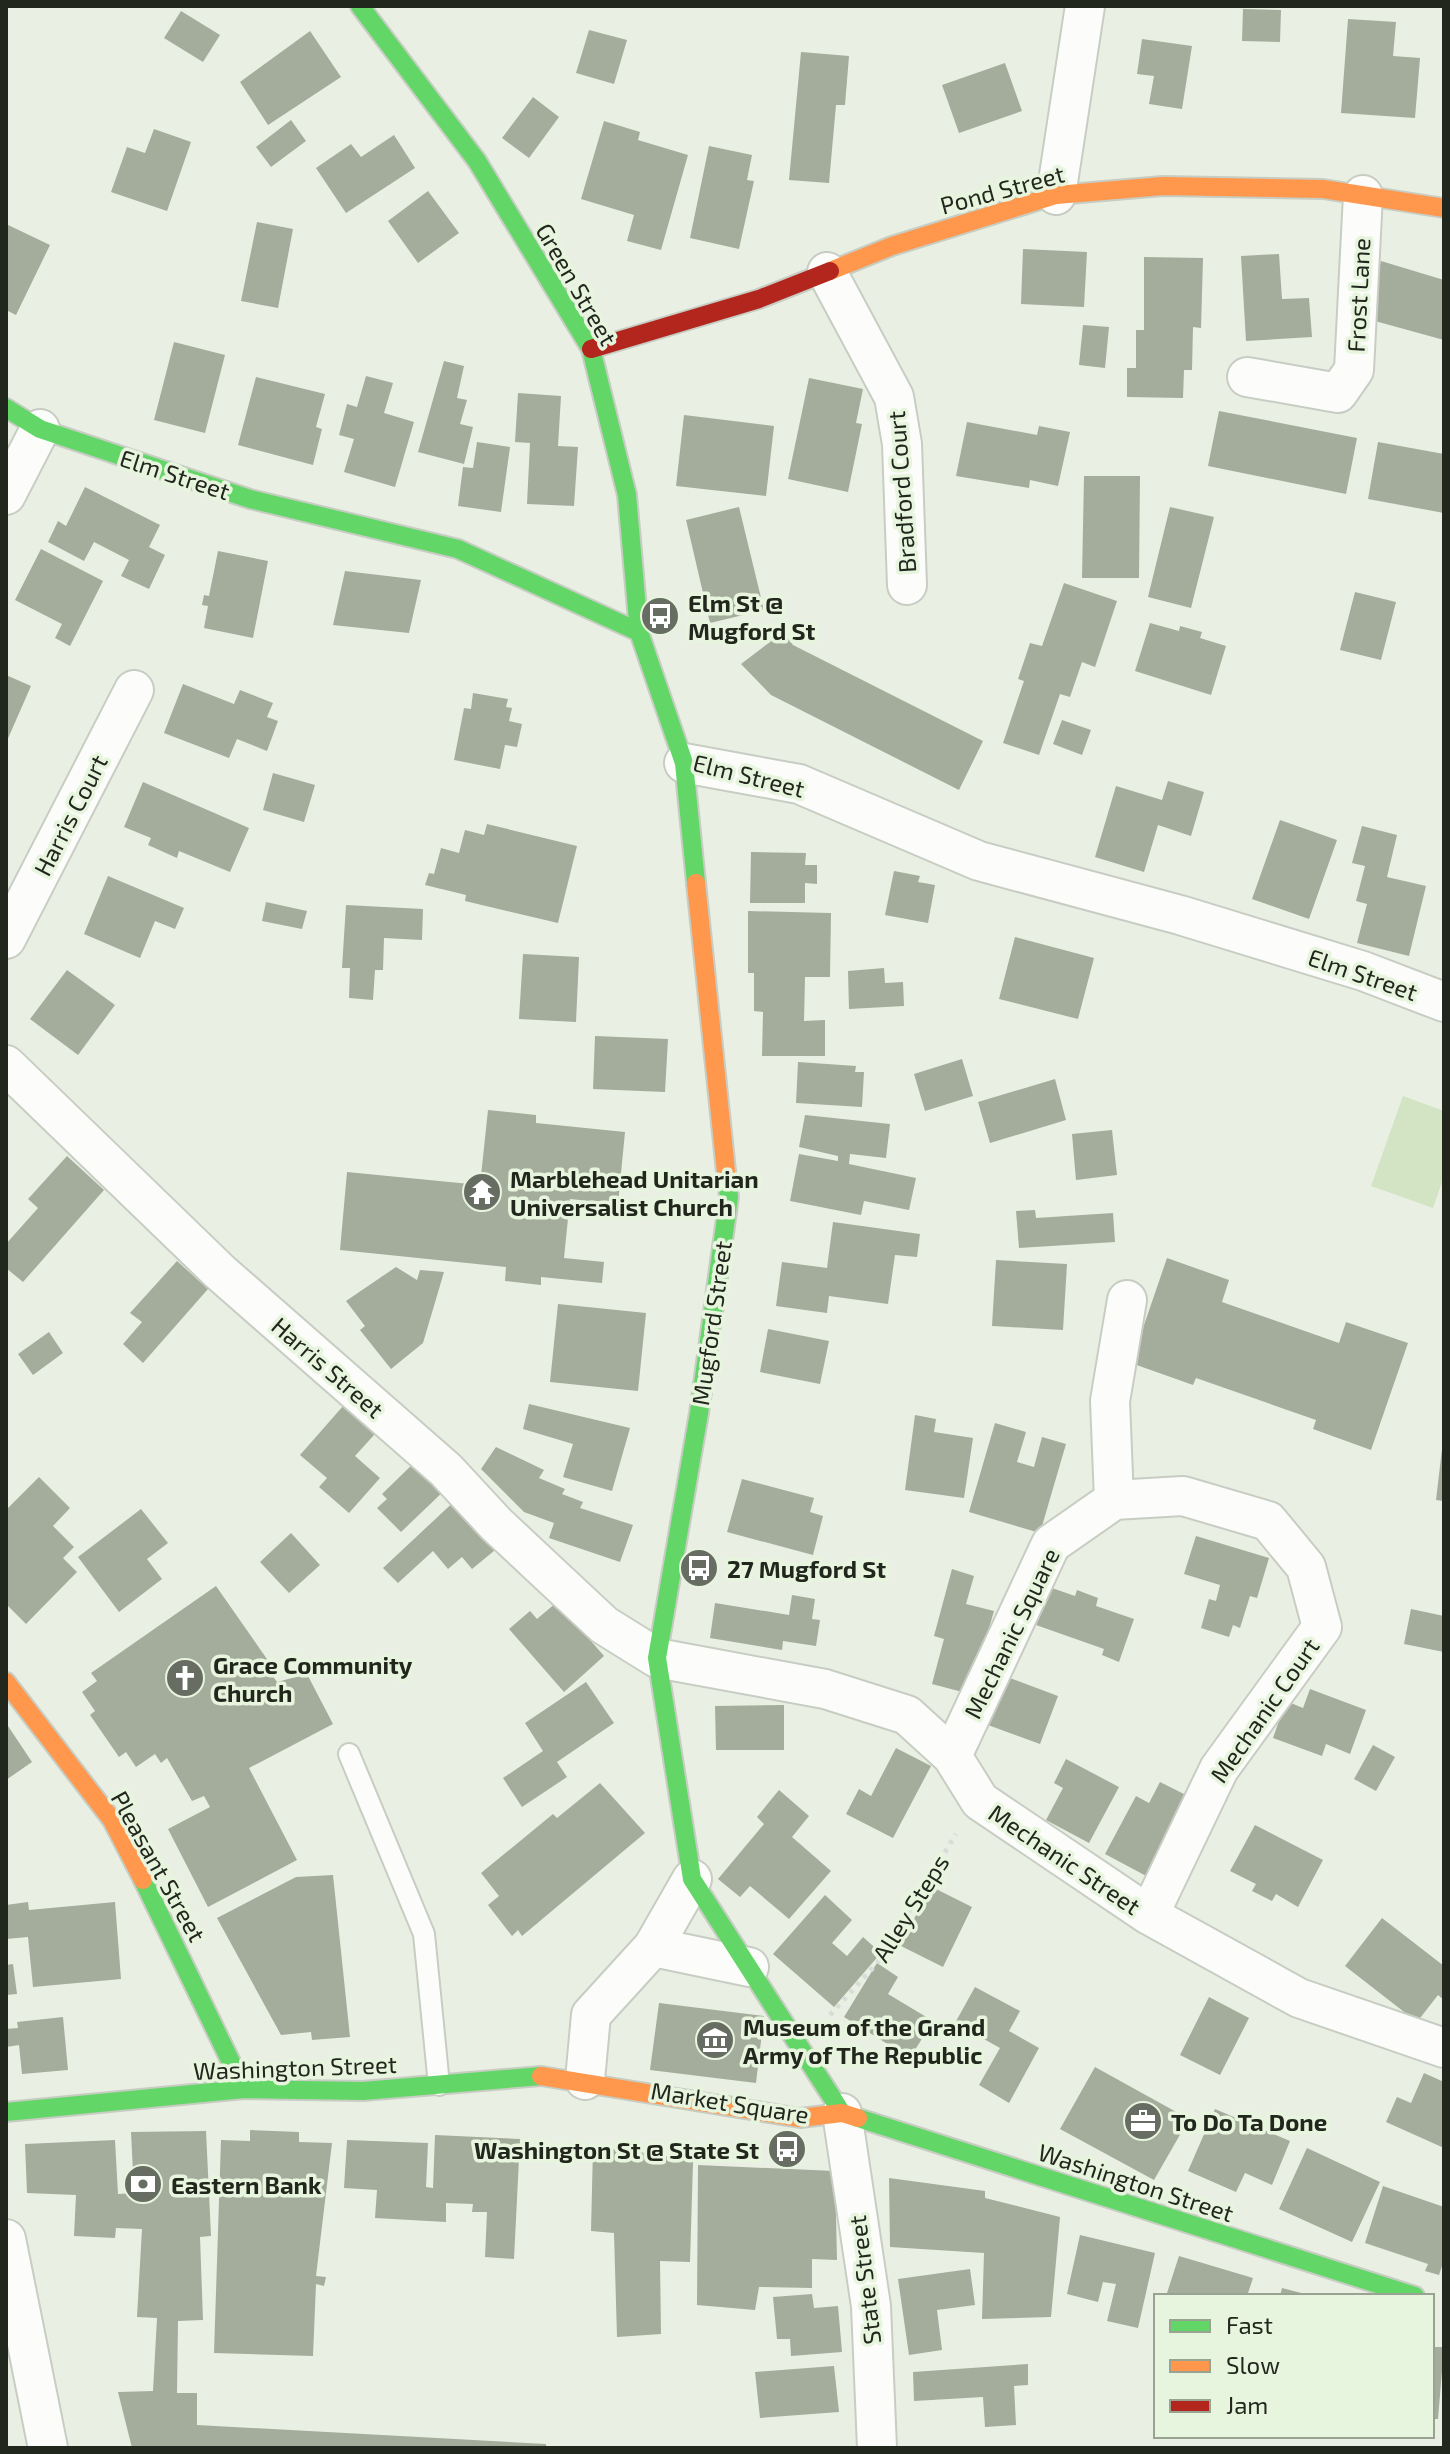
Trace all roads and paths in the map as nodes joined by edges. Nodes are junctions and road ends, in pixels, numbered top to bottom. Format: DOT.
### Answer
graph roads {
  1 [pos="360,6"];
  2 [pos="1085,6"];
  3 [pos="1056,195"];
  4 [pos="1363,195"];
  5 [pos="1444,208"];
  6 [pos="827,272"];
  7 [pos="591,349"];
  8 [pos="1247,377"];
  9 [pos="6,408"];
  10 [pos="40,429"];
  11 [pos="6,495"];
  12 [pos="907,585"];
  13 [pos="639,632"];
  14 [pos="134,690"];
  15 [pos="684,763"];
  16 [pos="6,939"];
  17 [pos="1444,1002"];
  18 [pos="6,1065"];
  19 [pos="1127,1300"];
  20 [pos="1114,1500"];
  21 [pos="657,1658"];
  22 [pos="6,1682"];
  23 [pos="349,1754"];
  24 [pos="952,1756"];
  25 [pos="980,1801"];
  26 [pos="692,1879"];
  27 [pos="1149,1915"];
  28 [pos="653,1947"];
  29 [pos="749,1967"];
  30 [pos="799,2042"];
  31 [pos="1444,2048"];
  32 [pos="585,2080"];
  33 [pos="439,2085"];
  34 [pos="244,2089"];
  35 [pos="6,2112"];
  36 [pos="842,2113"];
  37 [pos="6,2239"];
  38 [pos="1409,2294"];
  39 [pos="48,2448"];
  40 [pos="877,2448"];
  1 -- 7 [label="main road, Green Street"];
  2 -- 3 [label="street"];
  3 -- 4 [label="main road, Pond Street"];
  3 -- 6 [label="main road, Pond Street"];
  4 -- 5 [label="main road, Pond Street"];
  4 -- 8 [label="street, Frost Lane"];
  6 -- 7 [label="main road, Pond Street"];
  6 -- 12 [label="street, Bradford Court"];
  7 -- 13 [label="main road, Green Street"];
  9 -- 10 [label="main road, Elm Street"];
  10 -- 11 [label="street"];
  10 -- 13 [label="main road, Elm Street"];
  13 -- 15 [label="main road, Elm Street"];
  14 -- 16 [label="street, Harris Court"];
  15 -- 17 [label="street, Elm Street"];
  15 -- 21 [label="main road, Mugford Street"];
  18 -- 21 [label="street, Harris Street"];
  19 -- 20 [label="street"];
  20 -- 24 [label="street, Mechanic Square"];
  20 -- 27 [label="street, Mechanic Court"];
  21 -- 24 [label="street, Mechanic Street"];
  21 -- 26 [label="main road, Mugford Street"];
  22 -- 34 [label="main road, Pleasant Street"];
  23 -- 33 [label="lane"];
  24 -- 25 [label="street, Mechanic Street"];
  25 -- 27 [label="street, Mechanic Street"];
  25 -- 30 [label="path, Alley Steps"];
  26 -- 28 [label="street"];
  26 -- 29 [label="main road, Market Square"];
  27 -- 31 [label="street, Mechanic Street"];
  28 -- 29 [label="street"];
  28 -- 32 [label="street"];
  29 -- 30 [label="main road, Market Square"];
  30 -- 36 [label="main road, Market Square"];
  32 -- 33 [label="main road, Washington Street"];
  32 -- 36 [label="main road, Market Square"];
  33 -- 34 [label="main road, Washington Street"];
  34 -- 35 [label="main road, Washington Street"];
  36 -- 38 [label="main road, Washington Street"];
  36 -- 40 [label="street, State Street"];
  37 -- 39 [label="street"];
}
